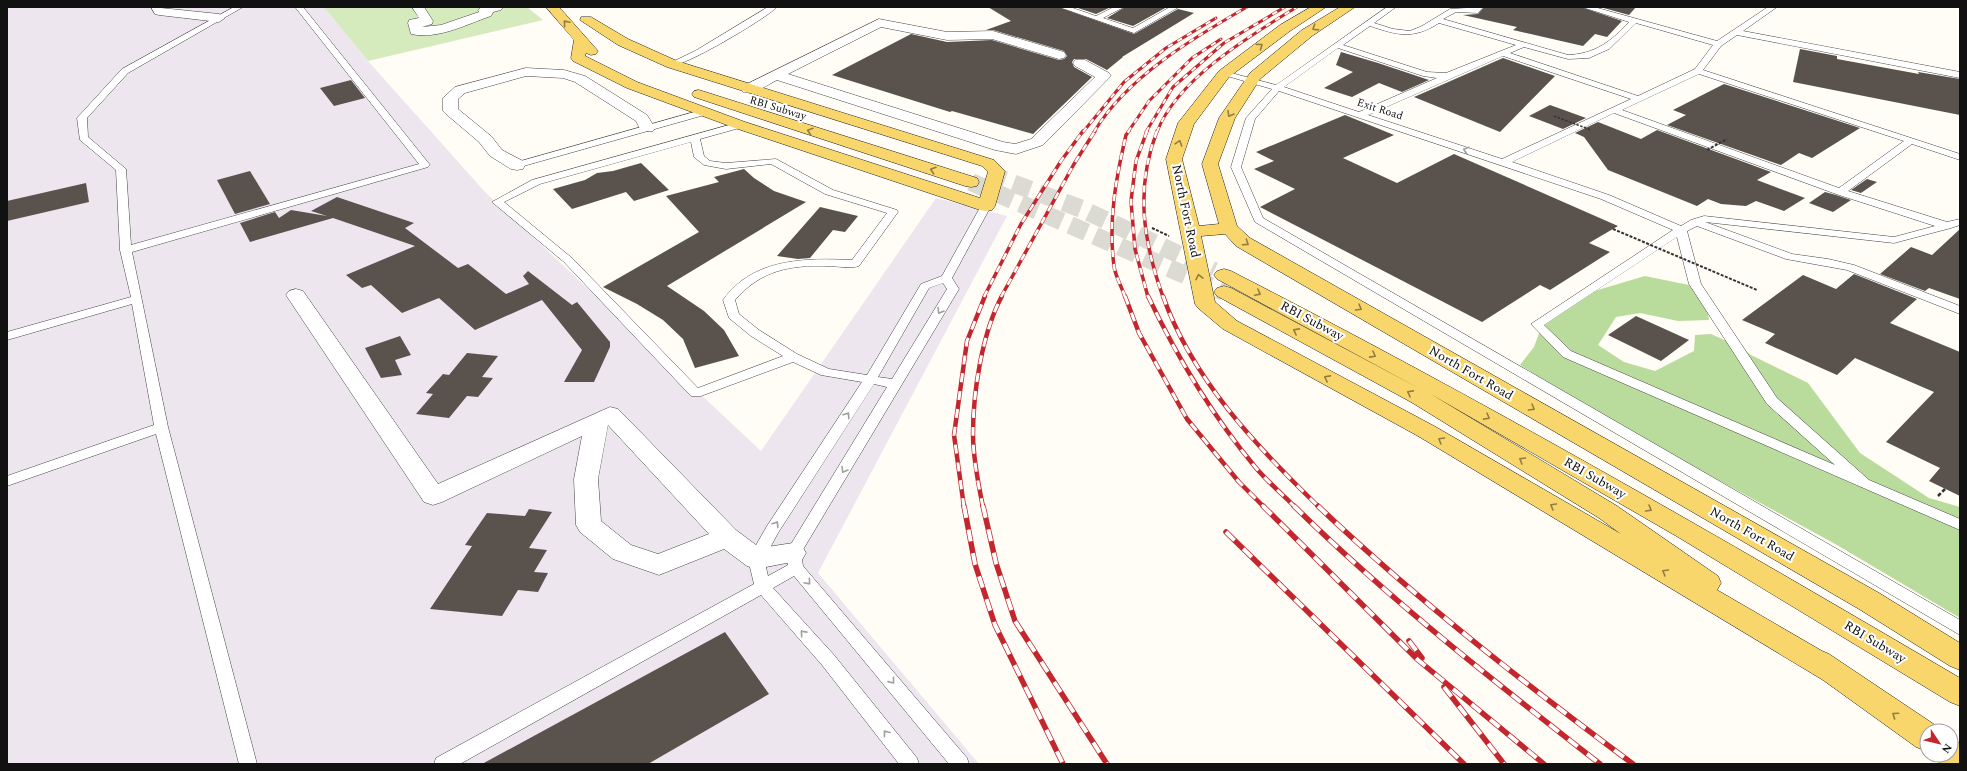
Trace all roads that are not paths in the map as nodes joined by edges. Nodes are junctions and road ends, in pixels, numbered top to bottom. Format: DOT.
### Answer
graph roads {
  1 [pos="157,7"];
  2 [pos="239,7"];
  3 [pos="299,7"];
  4 [pos="418,7"];
  5 [pos="497,7"];
  6 [pos="552,7"];
  7 [pos="773,7"];
  8 [pos="1063,7"];
  9 [pos="1120,7"];
  10 [pos="1175,7"];
  11 [pos="1320,7"];
  12 [pos="1349,7"];
  13 [pos="1392,7"];
  14 [pos="1479,7"];
  15 [pos="1586,7"];
  16 [pos="1773,7"];
  17 [pos="219,18"];
  18 [pos="1097,18"];
  19 [pos="1438,20"];
  20 [pos="1635,20"];
  21 [pos="1370,24"];
  22 [pos="1736,32"];
  23 [pos="580,40"];
  24 [pos="1524,44"];
  25 [pos="1718,44"];
  26 [pos="1339,46"];
  27 [pos="1502,53"];
  28 [pos="1059,55"];
  29 [pos="1080,63"];
  30 [pos="672,64"];
  31 [pos="1698,71"];
  32 [pos="1226,72"];
  33 [pos="776,74"];
  34 [pos="1960,74"];
  35 [pos="1447,76"];
  36 [pos="1252,78"];
  37 [pos="1280,86"];
  38 [pos="748,89"];
  39 [pos="1637,98"];
  40 [pos="1613,110"];
  41 [pos="1370,111"];
  42 [pos="705,112"];
  43 [pos="1360,115"];
  44 [pos="740,125"];
  45 [pos="647,128"];
  46 [pos="696,137"];
  47 [pos="1911,140"];
  48 [pos="1514,157"];
  49 [pos="1960,157"];
  50 [pos="1503,162"];
  51 [pos="517,165"];
  52 [pos="983,172"];
  53 [pos="971,182"];
  54 [pos="1840,192"];
  55 [pos="986,206"];
  56 [pos="1695,222"];
  57 [pos="1960,222"];
  58 [pos="1946,226"];
  59 [pos="1230,228"];
  60 [pos="1681,230"];
  61 [pos="1960,231"];
  62 [pos="1191,232"];
  63 [pos="126,250"];
  64 [pos="946,278"];
  65 [pos="296,295"];
  66 [pos="137,299"];
  67 [pos="1960,310"];
  68 [pos="7,336"];
  69 [pos="793,357"];
  70 [pos="870,380"];
  71 [pos="896,384"];
  72 [pos="597,420"];
  73 [pos="161,427"];
  74 [pos="7,481"];
  75 [pos="1864,483"];
  76 [pos="1960,525"];
  77 [pos="727,537"];
  78 [pos="756,559"];
  79 [pos="795,561"];
  80 [pos="763,587"];
  81 [pos="1960,628"];
  82 [pos="1960,658"];
  83 [pos="1831,671"];
  84 [pos="1960,693"];
  85 [pos="1919,732"];
  86 [pos="248,764"];
  87 [pos="443,764"];
  88 [pos="910,764"];
  89 [pos="960,764"];
  1 -- 17 [label="street"];
  2 -- 17 [label="lane"];
  3 -- 63 [label="lane"];
  4 -- 5 [label="street"];
  23 -- 6 [label="main road, RBI Subway, one-way"];
  7 -- 30 [label="lane"];
  8 -- 18 [label="lane"];
  9 -- 18 [label="lane"];
  10 -- 18 [label="lane"];
  32 -- 11 [label="main road, North Fort Road, one-way"];
  12 -- 36 [label="main road, North Fort Road, one-way"];
  13 -- 21 [label="lane"];
  14 -- 19 [label="lane"];
  15 -- 20 [label="lane"];
  16 -- 22 [label="lane"];
  17 -- 63 [label="lane"];
  19 -- 21 [label="lane"];
  19 -- 24 [label="lane"];
  20 -- 24 [label="lane"];
  20 -- 25 [label="lane"];
  21 -- 26 [label="lane"];
  22 -- 25 [label="lane"];
  22 -- 34 [label="lane"];
  23 -- 42 [label="main road"];
  53 -- 23 [label="main road, RBI Subway, one-way"];
  24 -- 27 [label="lane"];
  25 -- 31 [label="lane"];
  26 -- 35 [label="lane"];
  26 -- 37 [label="lane"];
  27 -- 35 [label="lane"];
  27 -- 39 [label="lane"];
  28 -- 33 [label="street"];
  29 -- 33 [label="street"];
  30 -- 38 [label="main road"];
  30 -- 52 [label="main road, RBI Subway"];
  31 -- 39 [label="lane"];
  31 -- 47 [label="lane"];
  32 -- 36 [label="lane, Exit Road"];
  62 -- 32 [label="main road, North Fort Road, one-way"];
  33 -- 38 [label="street"];
  35 -- 41 [label="lane"];
  36 -- 37 [label="lane, Exit Road"];
  36 -- 59 [label="main road, North Fort Road, one-way"];
  37 -- 41 [label="lane"];
  37 -- 43 [label="lane, Exit Road"];
  37 -- 81 [label="lane"];
  38 -- 55 [label="main road"];
  39 -- 40 [label="lane"];
  40 -- 48 [label="lane"];
  40 -- 54 [label="lane"];
  41 -- 43 [label="lane"];
  41 -- 48 [label="lane"];
  42 -- 44 [label="main road"];
  42 -- 45 [label="lane"];
  50 -- 43 [label="lane, Exit Road, one-way"];
  44 -- 46 [label="lane"];
  44 -- 55 [label="main road"];
  45 -- 51 [label="lane"];
  45 -- 51 [label="street"];
  46 -- 69 [label="lane"];
  46 -- 69 [label="lane"];
  47 -- 49 [label="lane"];
  47 -- 54 [label="lane"];
  48 -- 50 [label="lane"];
  50 -- 60 [label="lane, Exit Road"];
  54 -- 58 [label="lane"];
  55 -- 64 [label="lane"];
  56 -- 58 [label="lane"];
  56 -- 60 [label="lane"];
  56 -- 67 [label="lane"];
  57 -- 58 [label="lane"];
  58 -- 61 [label="lane"];
  59 -- 62 [label="main road"];
  59 -- 82 [label="main road, North Fort Road, one-way"];
  60 -- 75 [label="lane"];
  60 -- 75 [label="lane"];
  83 -- 62 [label="main road, North Fort Road, one-way"];
  63 -- 66 [label="lane"];
  64 -- 70 [label="lane"];
  64 -- 71 [label="lane, one-way"];
  65 -- 72 [label="street"];
  66 -- 68 [label="lane"];
  66 -- 73 [label="lane"];
  69 -- 70 [label="lane"];
  70 -- 71 [label="lane"];
  78 -- 70 [label="lane, one-way"];
  71 -- 79 [label="lane, one-way"];
  72 -- 77 [label="street"];
  72 -- 77 [label="street"];
  73 -- 74 [label="lane"];
  73 -- 86 [label="lane"];
  75 -- 76 [label="lane"];
  77 -- 78 [label="street"];
  78 -- 79 [label="street"];
  78 -- 80 [label="lane"];
  79 -- 80 [label="lane"];
  79 -- 89 [label="lane, one-way"];
  80 -- 87 [label="lane"];
  88 -- 80 [label="lane, one-way"];
  83 -- 84 [label="main road, RBI Subway, one-way"];
  85 -- 83 [label="main road, RBI Subway, one-way"];
}
